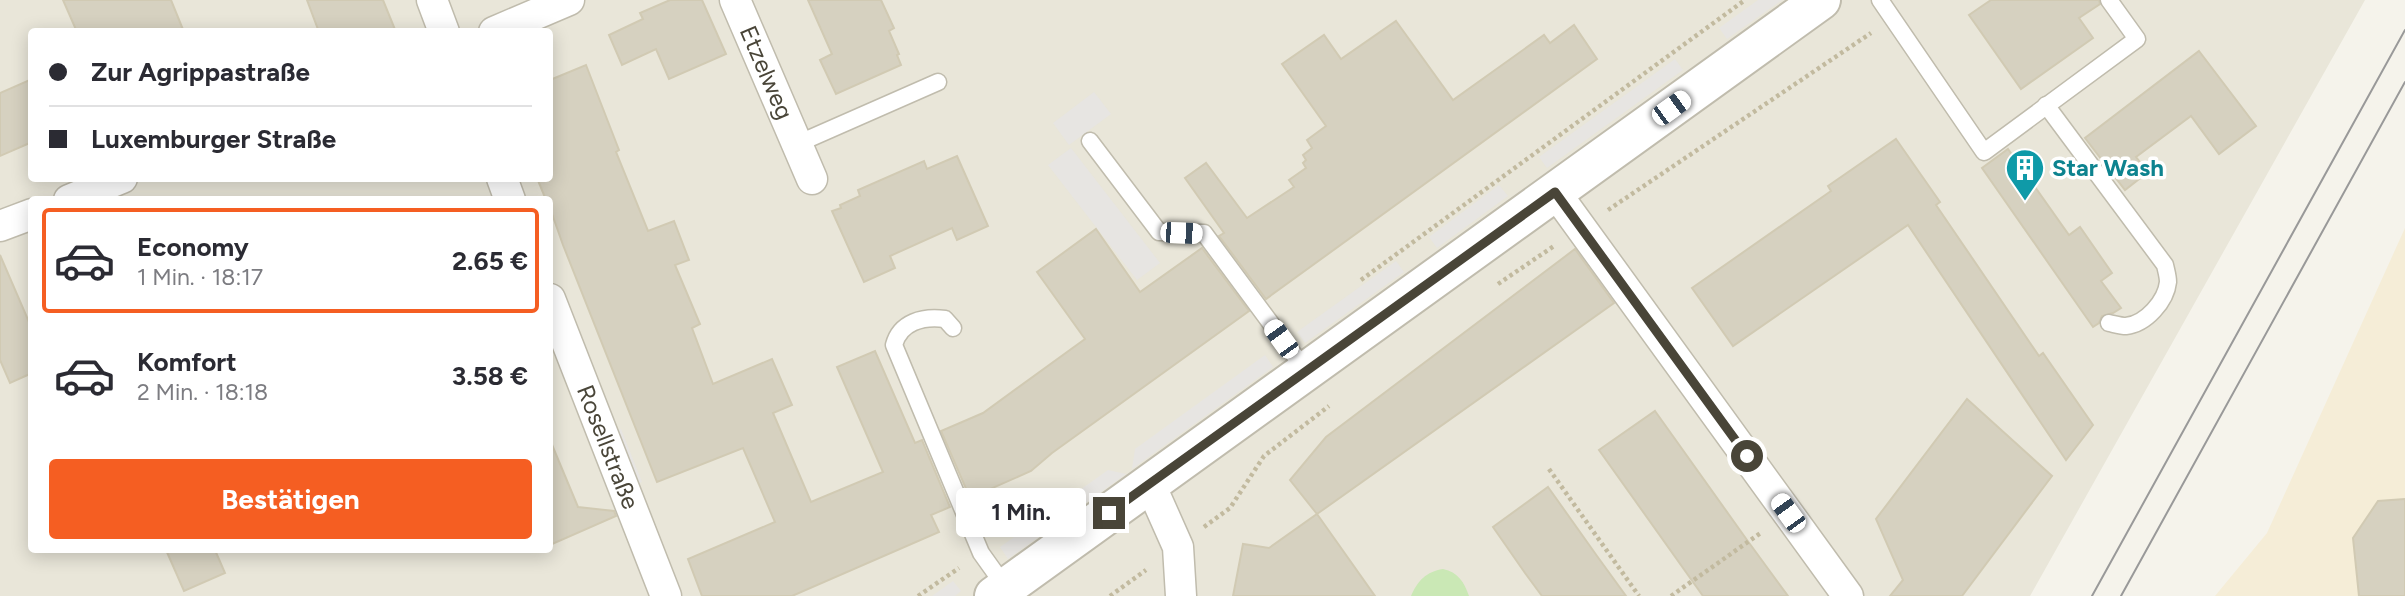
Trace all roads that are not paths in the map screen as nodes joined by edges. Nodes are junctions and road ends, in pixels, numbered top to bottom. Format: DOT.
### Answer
graph roads {
  1 [pos="432,0"];
  2 [pos="569,0"];
  3 [pos="735,0"];
  4 [pos="1821,0"];
  5 [pos="1880,0"];
  6 [pos="2109,0"];
  7 [pos="442,28"];
  8 [pos="503,28"];
  9 [pos="938,82"];
  10 [pos="2046,105"];
  11 [pos="1090,141"];
  12 [pos="797,144"];
  13 [pos="812,178"];
  14 [pos="112,182"];
  15 [pos="1555,192"];
  16 [pos="79,196"];
  17 [pos="28,216"];
  18 [pos="0,226"];
  19 [pos="553,307"];
  20 [pos="2109,323"];
  21 [pos="953,328"];
  22 [pos="1306,371"];
  23 [pos="1150,484"];
  24 [pos="1000,592"];
  25 [pos="666,596"];
  26 [pos="1181,596"];
  27 [pos="1848,596"];
  1 -- 7 [label="street"];
  2 -- 8 [label="street"];
  3 -- 12 [label="street, Etzelweg"];
  4 -- 15 [label="street"];
  5 -- 10 [label="lane"];
  6 -- 10 [label="lane"];
  9 -- 12 [label="lane, Etzelweg"];
  10 -- 20 [label="lane"];
  11 -- 22 [label="lane"];
  12 -- 13 [label="street, Etzelweg"];
  14 -- 16 [label="street"];
  15 -- 22 [label="street"];
  15 -- 27 [label="street"];
  17 -- 18 [label="street"];
  19 -- 25 [label="street, Rosellstraße"];
  21 -- 24 [label="lane"];
  22 -- 23 [label="street"];
  23 -- 24 [label="street"];
  23 -- 26 [label="street"];
}
